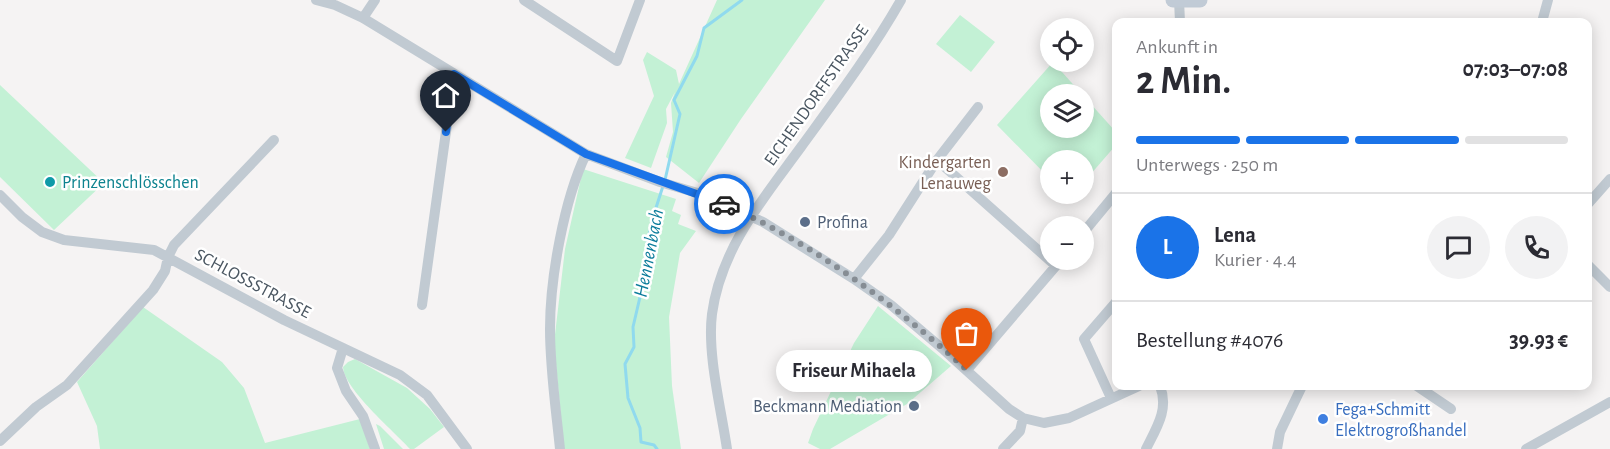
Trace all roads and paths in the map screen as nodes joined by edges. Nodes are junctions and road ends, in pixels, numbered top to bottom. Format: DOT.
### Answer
graph roads {
  1 [pos="316,0"];
  2 [pos="375,0"];
  3 [pos="524,0"];
  4 [pos="640,0"];
  5 [pos="901,0"];
  6 [pos="1173,0"];
  7 [pos="1179,0"];
  8 [pos="1200,0"];
  9 [pos="1548,0"];
  10 [pos="363,18"];
  11 [pos="1180,18"];
  12 [pos="1543,18"];
  13 [pos="454,74"];
  14 [pos="978,107"];
  15 [pos="274,140"];
  16 [pos="586,154"];
  17 [pos="937,160"];
  18 [pos="1610,179"];
  19 [pos="0,195"];
  20 [pos="1112,198"];
  21 [pos="1592,199"];
  22 [pos="750,216"];
  23 [pos="1094,220"];
  24 [pos="1040,248"];
  25 [pos="168,257"];
  26 [pos="1592,269"];
  27 [pos="1052,270"];
  28 [pos="854,279"];
  29 [pos="1610,287"];
  30 [pos="422,306"];
  31 [pos="1112,307"];
  32 [pos="343,348"];
  33 [pos="967,370"];
  34 [pos="1130,390"];
  35 [pos="1162,390"];
  36 [pos="1300,390"];
  37 [pos="1423,390"];
  38 [pos="1111,398"];
  39 [pos="1610,402"];
  40 [pos="1451,409"];
  41 [pos="1023,418"];
  42 [pos="0,441"];
  43 [pos="375,449"];
  44 [pos="467,449"];
  45 [pos="560,449"];
  46 [pos="727,449"];
  47 [pos="1003,449"];
  48 [pos="1146,449"];
  49 [pos="1276,449"];
  50 [pos="1526,449"];
  1 -- 10 [label="street"];
  2 -- 10 [label="street"];
  3 -- 4 [label="street"];
  5 -- 22 [label="street, EICHENDORFFSTRASSE"];
  6 -- 7 [label="main road"];
  7 -- 8 [label="main road"];
  7 -- 11 [label="street"];
  9 -- 12 [label="street"];
  10 -- 13 [label="street"];
  13 -- 16 [label="street"];
  13 -- 30 [label="street"];
  14 -- 17 [label="street"];
  15 -- 25 [label="street"];
  16 -- 22 [label="street"];
  16 -- 45 [label="street"];
  17 -- 24 [label="street"];
  17 -- 28 [label="street"];
  18 -- 21 [label="street"];
  19 -- 25 [label="street, SCHLOSSSTRASSE"];
  20 -- 23 [label="street"];
  22 -- 28 [label="street"];
  22 -- 46 [label="street, EICHENDORFFSTRASSE"];
  25 -- 32 [label="street, SCHLOSSSTRASSE"];
  25 -- 42 [label="street"];
  26 -- 29 [label="street"];
  27 -- 33 [label="street"];
  28 -- 33 [label="street"];
  31 -- 38 [label="street"];
  32 -- 43 [label="street"];
  32 -- 44 [label="street, SCHLOSSSTRASSE"];
  33 -- 41 [label="street"];
  34 -- 38 [label="street"];
  35 -- 48 [label="street"];
  36 -- 49 [label="street"];
  37 -- 40 [label="street"];
  38 -- 41 [label="street"];
  39 -- 50 [label="street"];
  41 -- 47 [label="street"];
}
